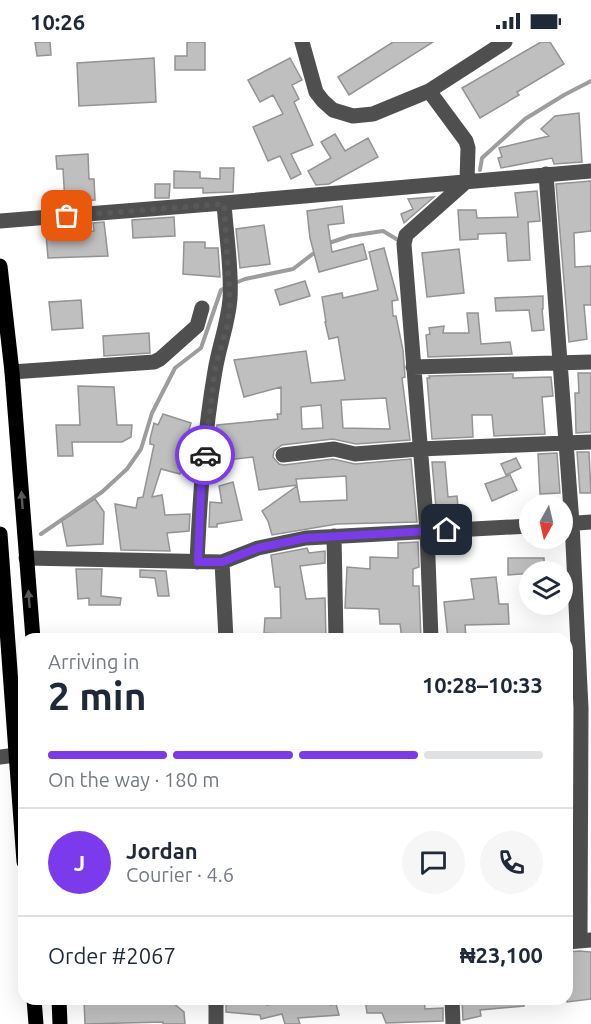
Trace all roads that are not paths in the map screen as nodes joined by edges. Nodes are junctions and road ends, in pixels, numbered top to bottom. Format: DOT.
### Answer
graph roads {
  1 [pos="302,42"];
  2 [pos="505,42"];
  3 [pos="429,91"];
  4 [pos="591,171"];
  5 [pos="546,174"];
  6 [pos="466,181"];
  7 [pos="224,204"];
  8 [pos="0,221"];
  9 [pos="0,266"];
  10 [pos="202,308"];
  11 [pos="561,362"];
  12 [pos="591,362"];
  13 [pos="413,368"];
  14 [pos="12,372"];
  15 [pos="591,442"];
  16 [pos="566,443"];
  17 [pos="419,449"];
  18 [pos="283,455"];
  19 [pos="567,495"];
  20 [pos="591,522"];
  21 [pos="573,523"];
  22 [pos="519,527"];
  23 [pos="427,531"];
  24 [pos="0,534"];
  25 [pos="334,536"];
  26 [pos="569,549"];
  27 [pos="26,558"];
  28 [pos="198,562"];
  29 [pos="222,562"];
  30 [pos="32,633"];
  31 [pos="226,633"];
  32 [pos="336,633"];
  33 [pos="431,633"];
  34 [pos="580,708"];
  35 [pos="18,733"];
  36 [pos="18,755"];
  37 [pos="0,757"];
  38 [pos="579,941"];
  39 [pos="34,1005"];
  40 [pos="59,1005"];
  41 [pos="216,1005"];
  42 [pos="452,1005"];
  43 [pos="36,1024"];
  44 [pos="60,1024"];
  45 [pos="216,1024"];
  46 [pos="453,1024"];
  1 -- 3 [label="street"];
  2 -- 3 [label="street"];
  3 -- 6 [label="street"];
  4 -- 5 [label="street"];
  5 -- 6 [label="street"];
  5 -- 11 [label="street"];
  6 -- 7 [label="street"];
  6 -- 13 [label="street"];
  7 -- 8 [label="street"];
  7 -- 28 [label="street"];
  9 -- 14 [label="main road"];
  10 -- 14 [label="street"];
  11 -- 12 [label="street"];
  11 -- 13 [label="street"];
  11 -- 16 [label="street"];
  13 -- 17 [label="street"];
  27 -- 14 [label="main road, one-way"];
  15 -- 16 [label="street"];
  16 -- 17 [label="street"];
  16 -- 19 [label="street"];
  17 -- 18 [label="street"];
  17 -- 23 [label="street"];
  20 -- 21 [label="street"];
  22 -- 23 [label="street"];
  23 -- 25 [label="street"];
  23 -- 33 [label="street"];
  24 -- 35 [label="main road"];
  25 -- 29 [label="street"];
  25 -- 32 [label="street"];
  26 -- 34 [label="street"];
  27 -- 28 [label="street"];
  30 -- 27 [label="main road, one-way"];
  28 -- 29 [label="street"];
  29 -- 31 [label="street"];
  34 -- 38 [label="street"];
  36 -- 37 [label="street"];
  39 -- 43 [label="main road"];
  40 -- 44 [label="main road"];
  41 -- 45 [label="street"];
  42 -- 46 [label="street"];
}
